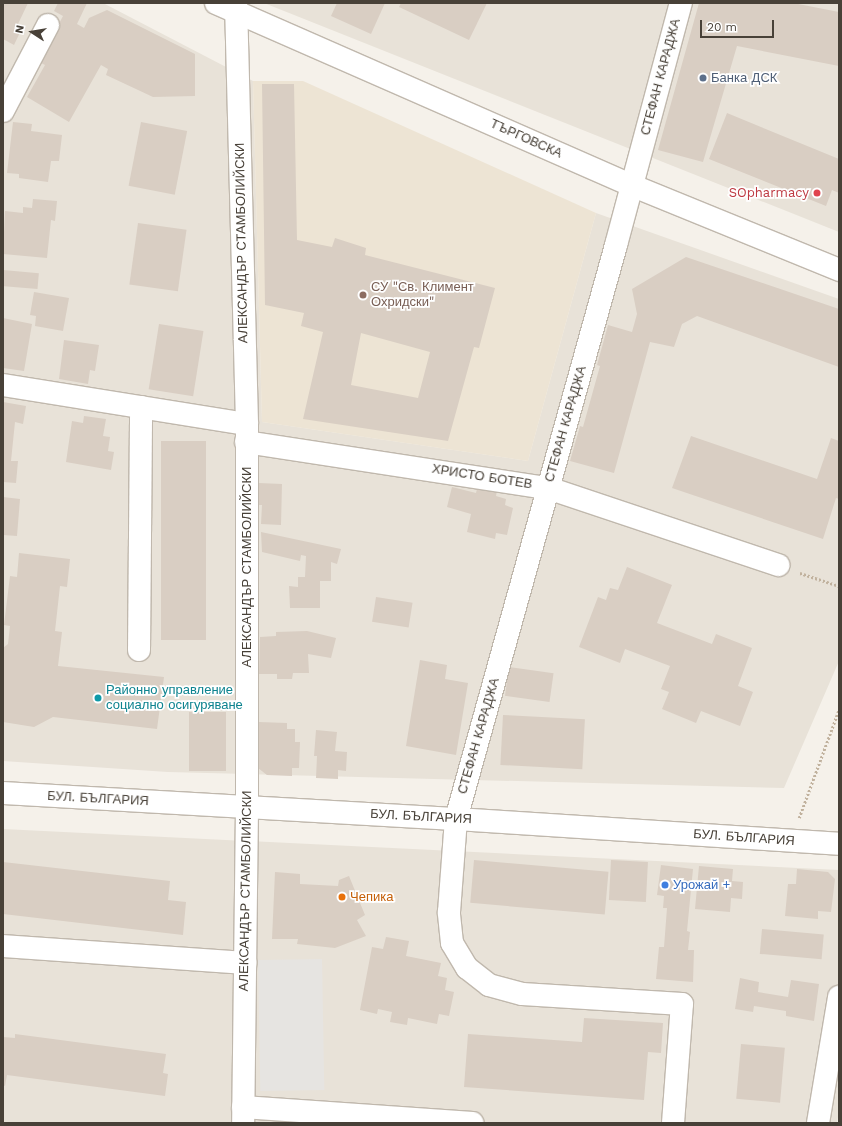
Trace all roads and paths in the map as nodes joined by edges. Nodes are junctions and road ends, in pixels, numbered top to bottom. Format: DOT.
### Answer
graph roads {
  1 [pos="216,3"];
  2 [pos="682,3"];
  3 [pos="236,7"];
  4 [pos="48,25"];
  5 [pos="3,111"];
  6 [pos="632,186"];
  7 [pos="839,270"];
  8 [pos="3,385"];
  9 [pos="141,407"];
  10 [pos="247,433"];
  11 [pos="548,488"];
  12 [pos="778,565"];
  13 [pos="839,586"];
  14 [pos="139,650"];
  15 [pos="839,709"];
  16 [pos="3,793"];
  17 [pos="247,808"];
  18 [pos="456,819"];
  19 [pos="799,819"];
  20 [pos="839,844"];
  21 [pos="3,946"];
  22 [pos="245,963"];
  23 [pos="839,997"];
  24 [pos="243,1115"];
  25 [pos="419,1121"];
  26 [pos="472,1123"];
  27 [pos="673,1123"];
  28 [pos="818,1123"];
  1 -- 3 [label="street, ТЪРГОВСКА"];
  2 -- 6 [label="street, СТЕФАН КАРАДЖА"];
  3 -- 6 [label="street, ТЪРГОВСКА"];
  3 -- 10 [label="street, АЛЕКСАНДЪР СТАМБОЛИЙСКИ"];
  4 -- 5 [label="street"];
  6 -- 7 [label="street, ТЪРГОВСКА"];
  6 -- 11 [label="street, СТЕФАН КАРАДЖА"];
  8 -- 9 [label="street, ХРИСТО БОТЕВ"];
  9 -- 10 [label="street, ХРИСТО БОТЕВ"];
  9 -- 14 [label="street"];
  10 -- 11 [label="street, ХРИСТО БОТЕВ"];
  10 -- 17 [label="street, АЛЕКСАНДЪР СТАМБОЛИЙСКИ"];
  11 -- 12 [label="street, ХРИСТО БОТЕВ"];
  11 -- 18 [label="street, СТЕФАН КАРАДЖА"];
  12 -- 13 [label="path"];
  15 -- 19 [label="path"];
  16 -- 17 [label="street, БУЛ. БЪЛГАРИЯ"];
  17 -- 18 [label="street, БУЛ. БЪЛГАРИЯ"];
  17 -- 22 [label="street, АЛЕКСАНДЪР СТАМБОЛИЙСКИ"];
  18 -- 20 [label="street, БУЛ. БЪЛГАРИЯ"];
  18 -- 27 [label="street, СТЕФАН КАРАДЖА"];
  21 -- 22 [label="street"];
  22 -- 24 [label="street, АЛЕКСАНДЪР СТАМБОЛИЙСКИ"];
  23 -- 28 [label="street"];
  24 -- 25 [label="street"];
  25 -- 26 [label="street"];
}
